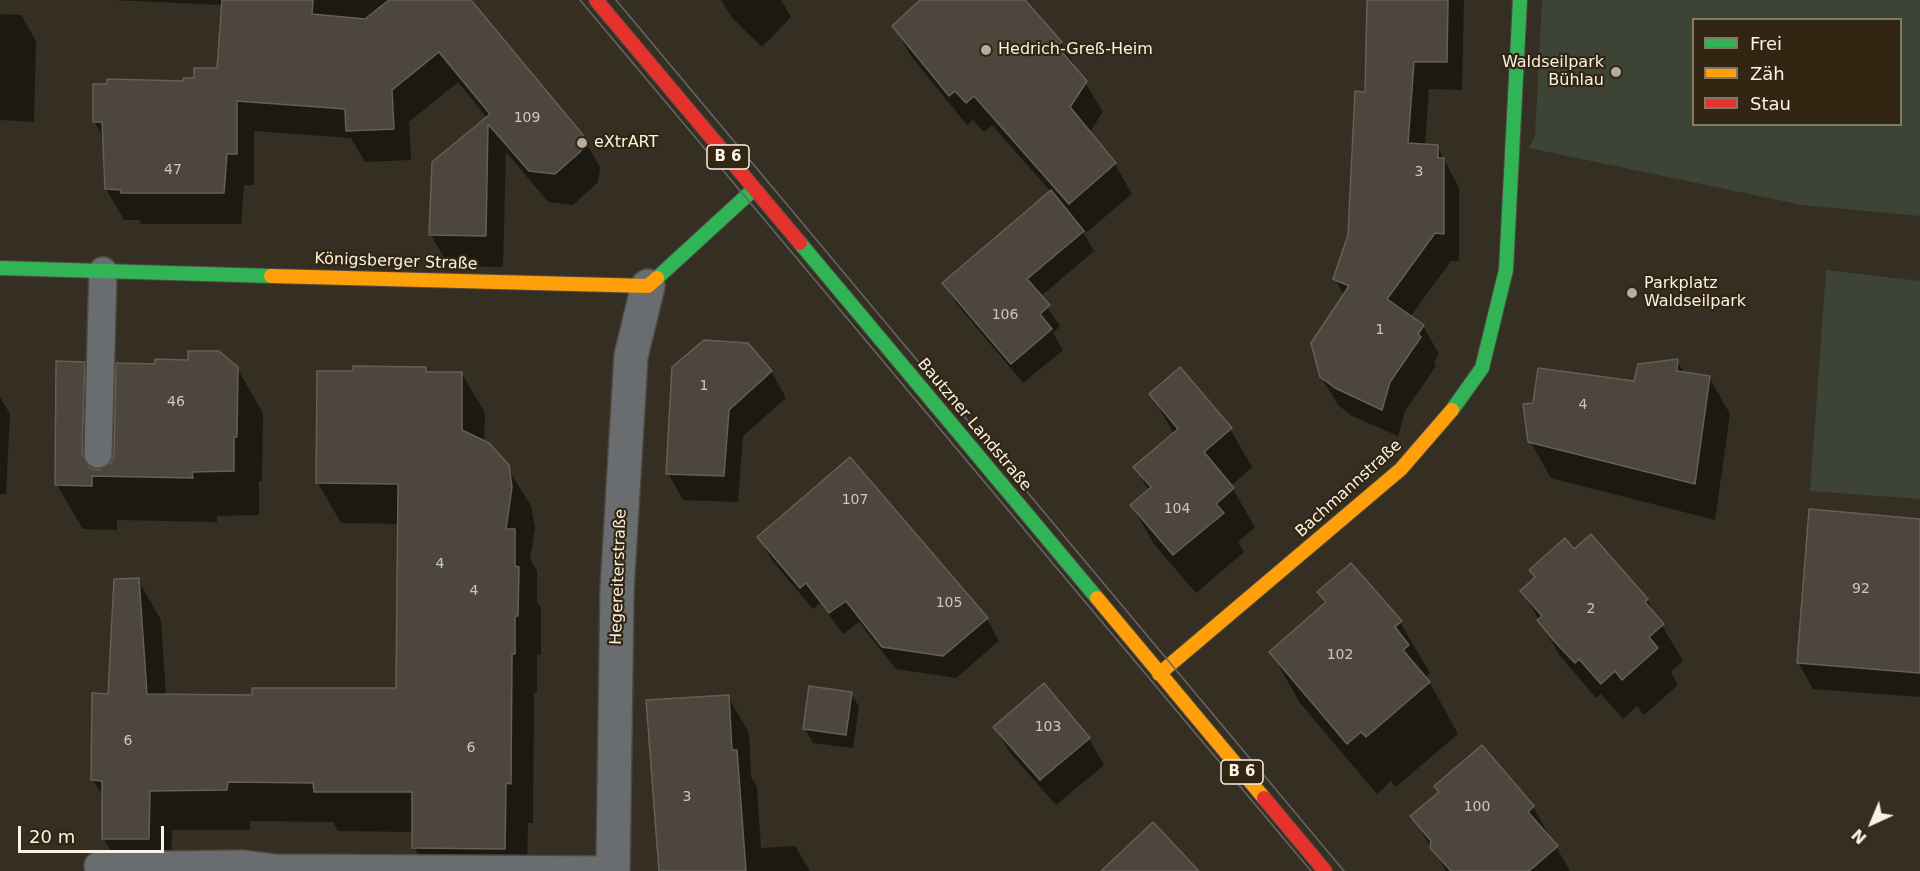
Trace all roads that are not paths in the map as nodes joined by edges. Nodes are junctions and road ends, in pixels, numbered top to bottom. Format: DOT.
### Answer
graph roads {
  1 [pos="596,0"];
  2 [pos="1520,0"];
  3 [pos="754,189"];
  4 [pos="0,268"];
  5 [pos="103,271"];
  6 [pos="648,286"];
  7 [pos="98,454"];
  8 [pos="1159,674"];
  9 [pos="98,866"];
  10 [pos="613,871"];
  11 [pos="1325,871"];
  1 -- 3 [label="street, Bautzner Landstraße / B 6"];
  2 -- 8 [label="street, Bachmannstraße"];
  3 -- 6 [label="street"];
  3 -- 8 [label="street, Bautzner Landstraße / B 6"];
  4 -- 5 [label="street, Königsberger Straße"];
  5 -- 6 [label="street, Königsberger Straße"];
  5 -- 7 [label="lane"];
  6 -- 10 [label="street, Hegereiterstraße"];
  8 -- 11 [label="street, Bautzner Landstraße / B 6"];
  9 -- 10 [label="lane"];
}
